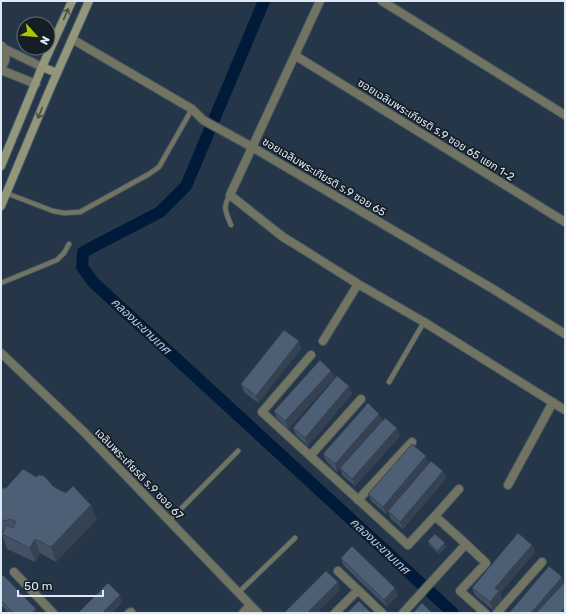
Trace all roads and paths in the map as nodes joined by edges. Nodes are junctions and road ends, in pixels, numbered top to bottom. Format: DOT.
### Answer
graph roads {
  1 [pos="72,1"];
  2 [pos="89,1"];
  3 [pos="320,1"];
  4 [pos="382,1"];
  5 [pos="72,39"];
  6 [pos="2,47"];
  7 [pos="296,56"];
  8 [pos="42,66"];
  9 [pos="1,68"];
  10 [pos="57,73"];
  11 [pos="36,84"];
  12 [pos="50,89"];
  13 [pos="192,109"];
  14 [pos="565,115"];
  15 [pos="252,146"];
  16 [pos="1,166"];
  17 [pos="6,193"];
  18 [pos="230,195"];
  19 [pos="1,206"];
  20 [pos="565,222"];
  21 [pos="231,225"];
  22 [pos="69,244"];
  23 [pos="1,283"];
  24 [pos="358,284"];
  25 [pos="424,322"];
  26 [pos="565,334"];
  27 [pos="323,341"];
  28 [pos="1,353"];
  29 [pos="311,355"];
  30 [pos="389,382"];
  31 [pos="361,399"];
  32 [pos="553,402"];
  33 [pos="565,410"];
  34 [pos="412,442"];
  35 [pos="238,452"];
  36 [pos="310,456"];
  37 [pos="508,485"];
  38 [pos="459,489"];
  39 [pos="358,500"];
  40 [pos="435,516"];
  41 [pos="169,521"];
  42 [pos="295,538"];
  43 [pos="466,544"];
  44 [pos="542,562"];
  45 [pos="338,571"];
  46 [pos="14,572"];
  47 [pos="358,590"];
  48 [pos="238,593"];
  49 [pos="250,606"];
  50 [pos="53,613"];
  51 [pos="243,613"];
  52 [pos="258,613"];
  53 [pos="335,613"];
  54 [pos="382,613"];
  55 [pos="403,613"];
  56 [pos="485,613"];
  57 [pos="497,613"];
  8 -- 1 [label="main road, one-way"];
  2 -- 5 [label="main road"];
  3 -- 7 [label="street"];
  4 -- 14 [label="street"];
  5 -- 10 [label="main road"];
  5 -- 13 [label="street, ซอยเฉลิมพระเกียรติ ร.9 ซอย 65"];
  6 -- 8 [label="street"];
  6 -- 9 [label="street"];
  7 -- 15 [label="street"];
  7 -- 20 [label="street, ซอยเฉลิมพระเกียรติ ร.9 ซอย 65 แยก 1-2"];
  8 -- 10 [label="main road"];
  8 -- 11 [label="main road"];
  9 -- 11 [label="street"];
  10 -- 12 [label="main road"];
  11 -- 12 [label="main road"];
  11 -- 16 [label="main road"];
  12 -- 17 [label="main road, one-way"];
  13 -- 15 [label="street, ซอยเฉลิมพระเกียรติ ร.9 ซอย 65"];
  13 -- 17 [label="lane"];
  15 -- 18 [label="street"];
  15 -- 26 [label="street, ซอยเฉลิมพระเกียรติ ร.9 ซอย 65"];
  17 -- 19 [label="main road"];
  18 -- 21 [label="lane"];
  18 -- 24 [label="street"];
  22 -- 23 [label="lane"];
  24 -- 25 [label="street"];
  24 -- 27 [label="street"];
  25 -- 30 [label="lane"];
  25 -- 32 [label="street"];
  28 -- 41 [label="street, เฉลิมพระเกียรติ ร.9 ซอย 67"];
  29 -- 36 [label="street"];
  31 -- 36 [label="street"];
  32 -- 33 [label="street"];
  32 -- 37 [label="street"];
  34 -- 39 [label="street"];
  35 -- 41 [label="lane"];
  36 -- 39 [label="street"];
  38 -- 40 [label="street"];
  39 -- 40 [label="street"];
  40 -- 43 [label="street"];
  41 -- 48 [label="street, เฉลิมพระเกียรติ ร.9 ซอย 67"];
  42 -- 48 [label="lane"];
  43 -- 55 [label="street"];
  43 -- 56 [label="street"];
  44 -- 57 [label="street"];
  45 -- 47 [label="street"];
  46 -- 50 [label="street"];
  47 -- 53 [label="street"];
  47 -- 54 [label="street"];
  48 -- 49 [label="street, เฉลิมพระเกียรติ ร.9 ซอย 67"];
  49 -- 51 [label="street"];
  49 -- 52 [label="street, เฉลิมพระเกียรติ ร.9 ซอย 67"];
}
